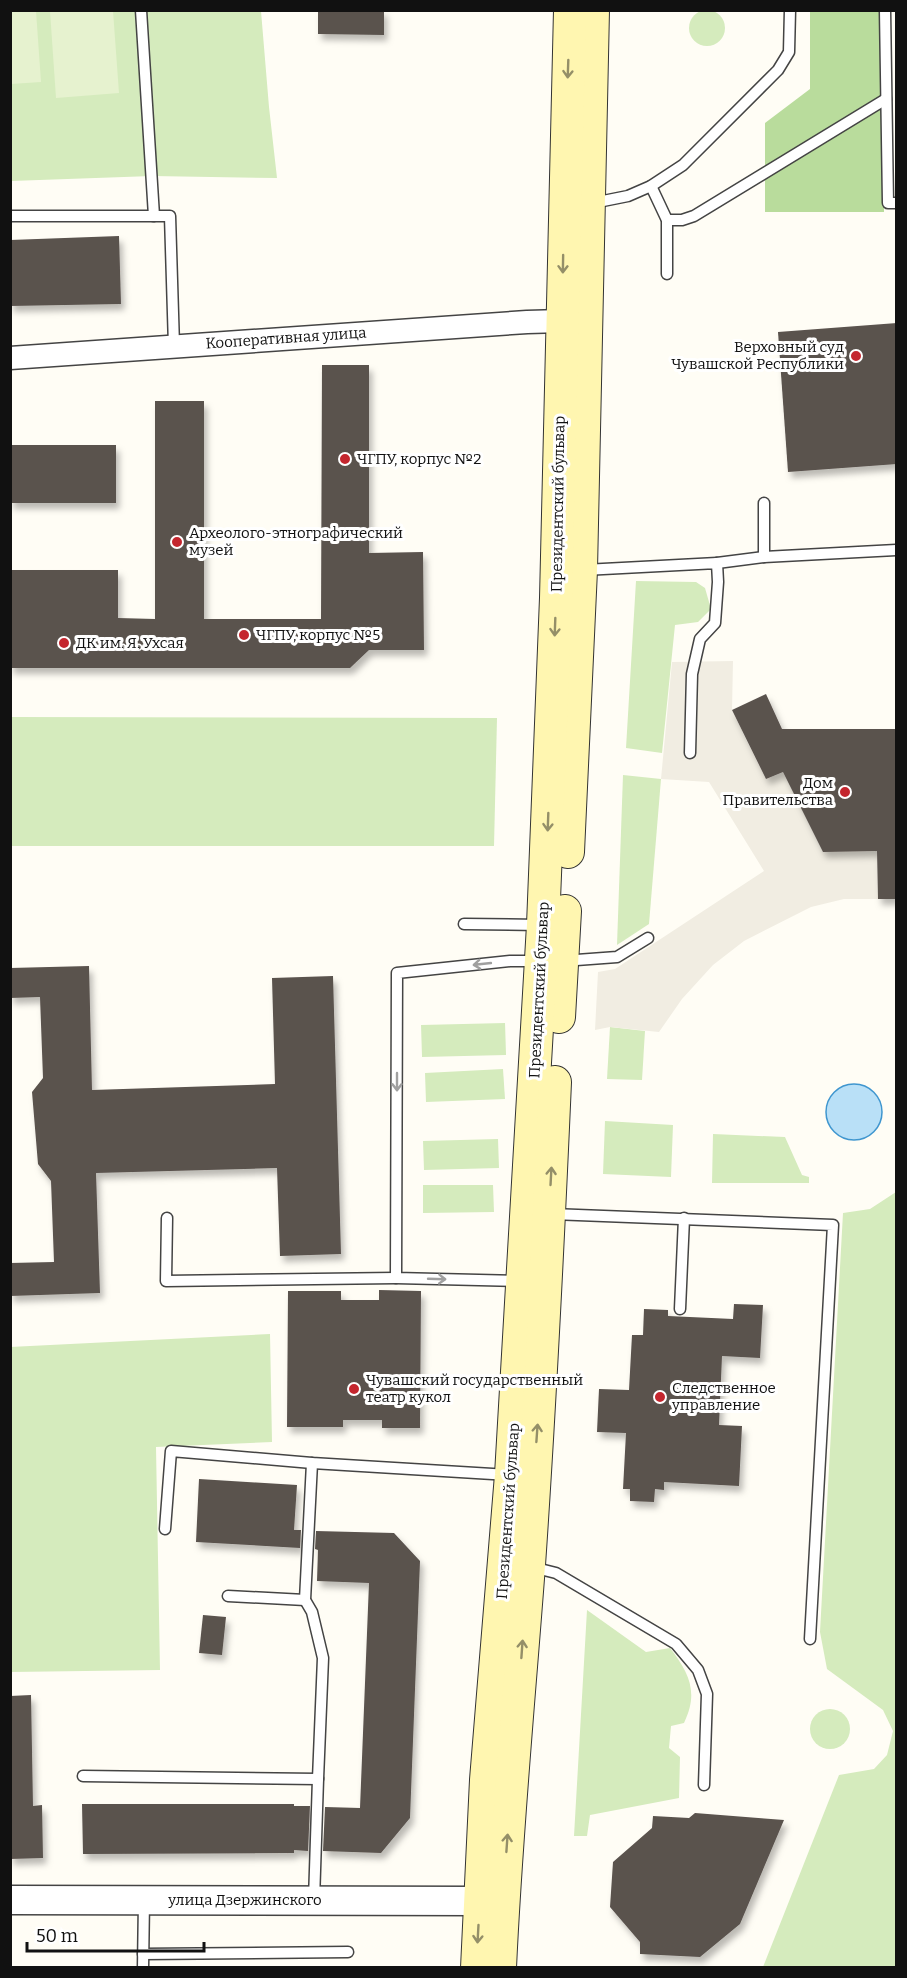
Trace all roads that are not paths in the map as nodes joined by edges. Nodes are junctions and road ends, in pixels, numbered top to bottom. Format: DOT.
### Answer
graph roads {
  1 [pos="141,10"];
  2 [pos="570,10"];
  3 [pos="593,10"];
  4 [pos="790,10"];
  5 [pos="885,10"];
  6 [pos="886,99"];
  7 [pos="651,186"];
  8 [pos="897,203"];
  9 [pos="576,204"];
  10 [pos="10,216"];
  11 [pos="154,216"];
  12 [pos="667,220"];
  13 [pos="667,274"];
  14 [pos="573,321"];
  15 [pos="174,346"];
  16 [pos="10,358"];
  17 [pos="764,503"];
  18 [pos="897,550"];
  19 [pos="764,557"];
  20 [pos="717,563"];
  21 [pos="569,571"];
  22 [pos="690,753"];
  23 [pos="464,924"];
  24 [pos="543,925"];
  25 [pos="648,938"];
  26 [pos="552,961"];
  27 [pos="537,1213"];
  28 [pos="166,1218"];
  29 [pos="684,1218"];
  30 [pos="396,1278"];
  31 [pos="523,1281"];
  32 [pos="680,1308"];
  33 [pos="312,1463"];
  34 [pos="523,1476"];
  35 [pos="165,1529"];
  36 [pos="516,1564"];
  37 [pos="228,1596"];
  38 [pos="305,1600"];
  39 [pos="810,1639"];
  40 [pos="83,1776"];
  41 [pos="318,1779"];
  42 [pos="704,1785"];
  43 [pos="10,1900"];
  44 [pos="144,1900"];
  45 [pos="314,1901"];
  46 [pos="492,1901"];
  47 [pos="348,1952"];
  48 [pos="143,1954"];
  49 [pos="143,1968"];
  50 [pos="477,1968"];
  51 [pos="500,1968"];
  1 -- 11 [label="lane"];
  2 -- 9 [label="main road, Президентский бульвар, one-way"];
  3 -- 9 [label="main road, Президентский бульвар"];
  4 -- 7 [label="lane"];
  5 -- 6 [label="lane"];
  6 -- 8 [label="lane"];
  6 -- 12 [label="lane"];
  7 -- 9 [label="lane"];
  7 -- 12 [label="lane"];
  9 -- 14 [label="main road, Президентский бульвар"];
  10 -- 11 [label="lane"];
  11 -- 15 [label="lane"];
  12 -- 13 [label="lane"];
  14 -- 15 [label="street, Кооперативная улица"];
  14 -- 21 [label="main road, Президентский бульвар"];
  15 -- 16 [label="street, Кооперативная улица"];
  17 -- 19 [label="lane"];
  18 -- 19 [label="lane"];
  19 -- 20 [label="lane"];
  20 -- 21 [label="lane"];
  20 -- 22 [label="lane"];
  21 -- 24 [label="main road, Президентский бульвар, one-way"];
  21 -- 26 [label="main road, Президентский бульвар"];
  23 -- 24 [label="lane"];
  24 -- 26 [label="main road, Президентский бульвар"];
  25 -- 26 [label="lane"];
  26 -- 27 [label="main road, Президентский бульвар"];
  26 -- 30 [label="lane, one-way"];
  27 -- 29 [label="lane"];
  27 -- 31 [label="main road, Президентский бульвар"];
  34 -- 27 [label="main road, Президентский бульвар, one-way"];
  28 -- 30 [label="lane"];
  29 -- 32 [label="lane"];
  29 -- 39 [label="lane"];
  30 -- 31 [label="lane, one-way"];
  31 -- 34 [label="main road, Президентский бульвар"];
  33 -- 34 [label="lane"];
  33 -- 35 [label="lane"];
  33 -- 38 [label="lane"];
  34 -- 36 [label="main road, Президентский бульвар"];
  36 -- 42 [label="lane"];
  36 -- 46 [label="main road, Президентский бульвар"];
  37 -- 38 [label="lane"];
  38 -- 41 [label="lane"];
  40 -- 41 [label="lane"];
  41 -- 45 [label="lane"];
  43 -- 44 [label="street, улица Дзержинского"];
  44 -- 45 [label="street, улица Дзержинского"];
  44 -- 48 [label="lane"];
  45 -- 46 [label="street, улица Дзержинского"];
  46 -- 50 [label="main road, Президентский бульвар, one-way"];
  46 -- 51 [label="main road, Президентский бульвар"];
  47 -- 48 [label="lane"];
  48 -- 49 [label="lane"];
}
